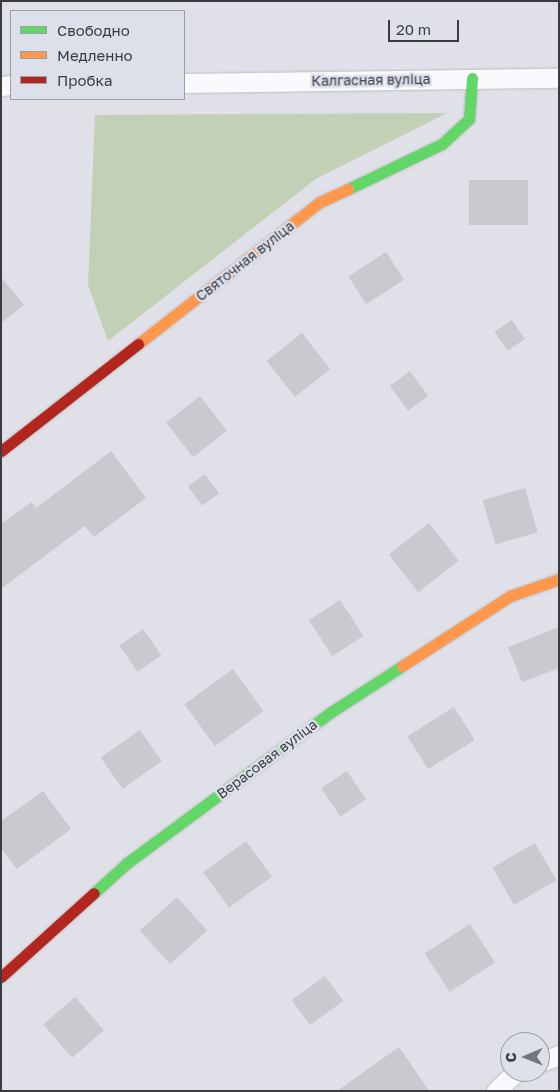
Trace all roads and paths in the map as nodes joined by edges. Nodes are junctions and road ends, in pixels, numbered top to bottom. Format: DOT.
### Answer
graph roads {
  1 [pos="472,78"];
  2 [pos="559,78"];
  3 [pos="185,83"];
  4 [pos="1,451"];
  5 [pos="559,579"];
  6 [pos="1,977"];
  7 [pos="505,1082"];
  8 [pos="496,1091"];
  1 -- 2 [label="street, Калгасная вуліца"];
  1 -- 3 [label="street, Калгасная вуліца"];
  1 -- 4 [label="street, Святочная вуліца"];
  5 -- 6 [label="street, Верасовая вуліца"];
  7 -- 8 [label="street"];
}
